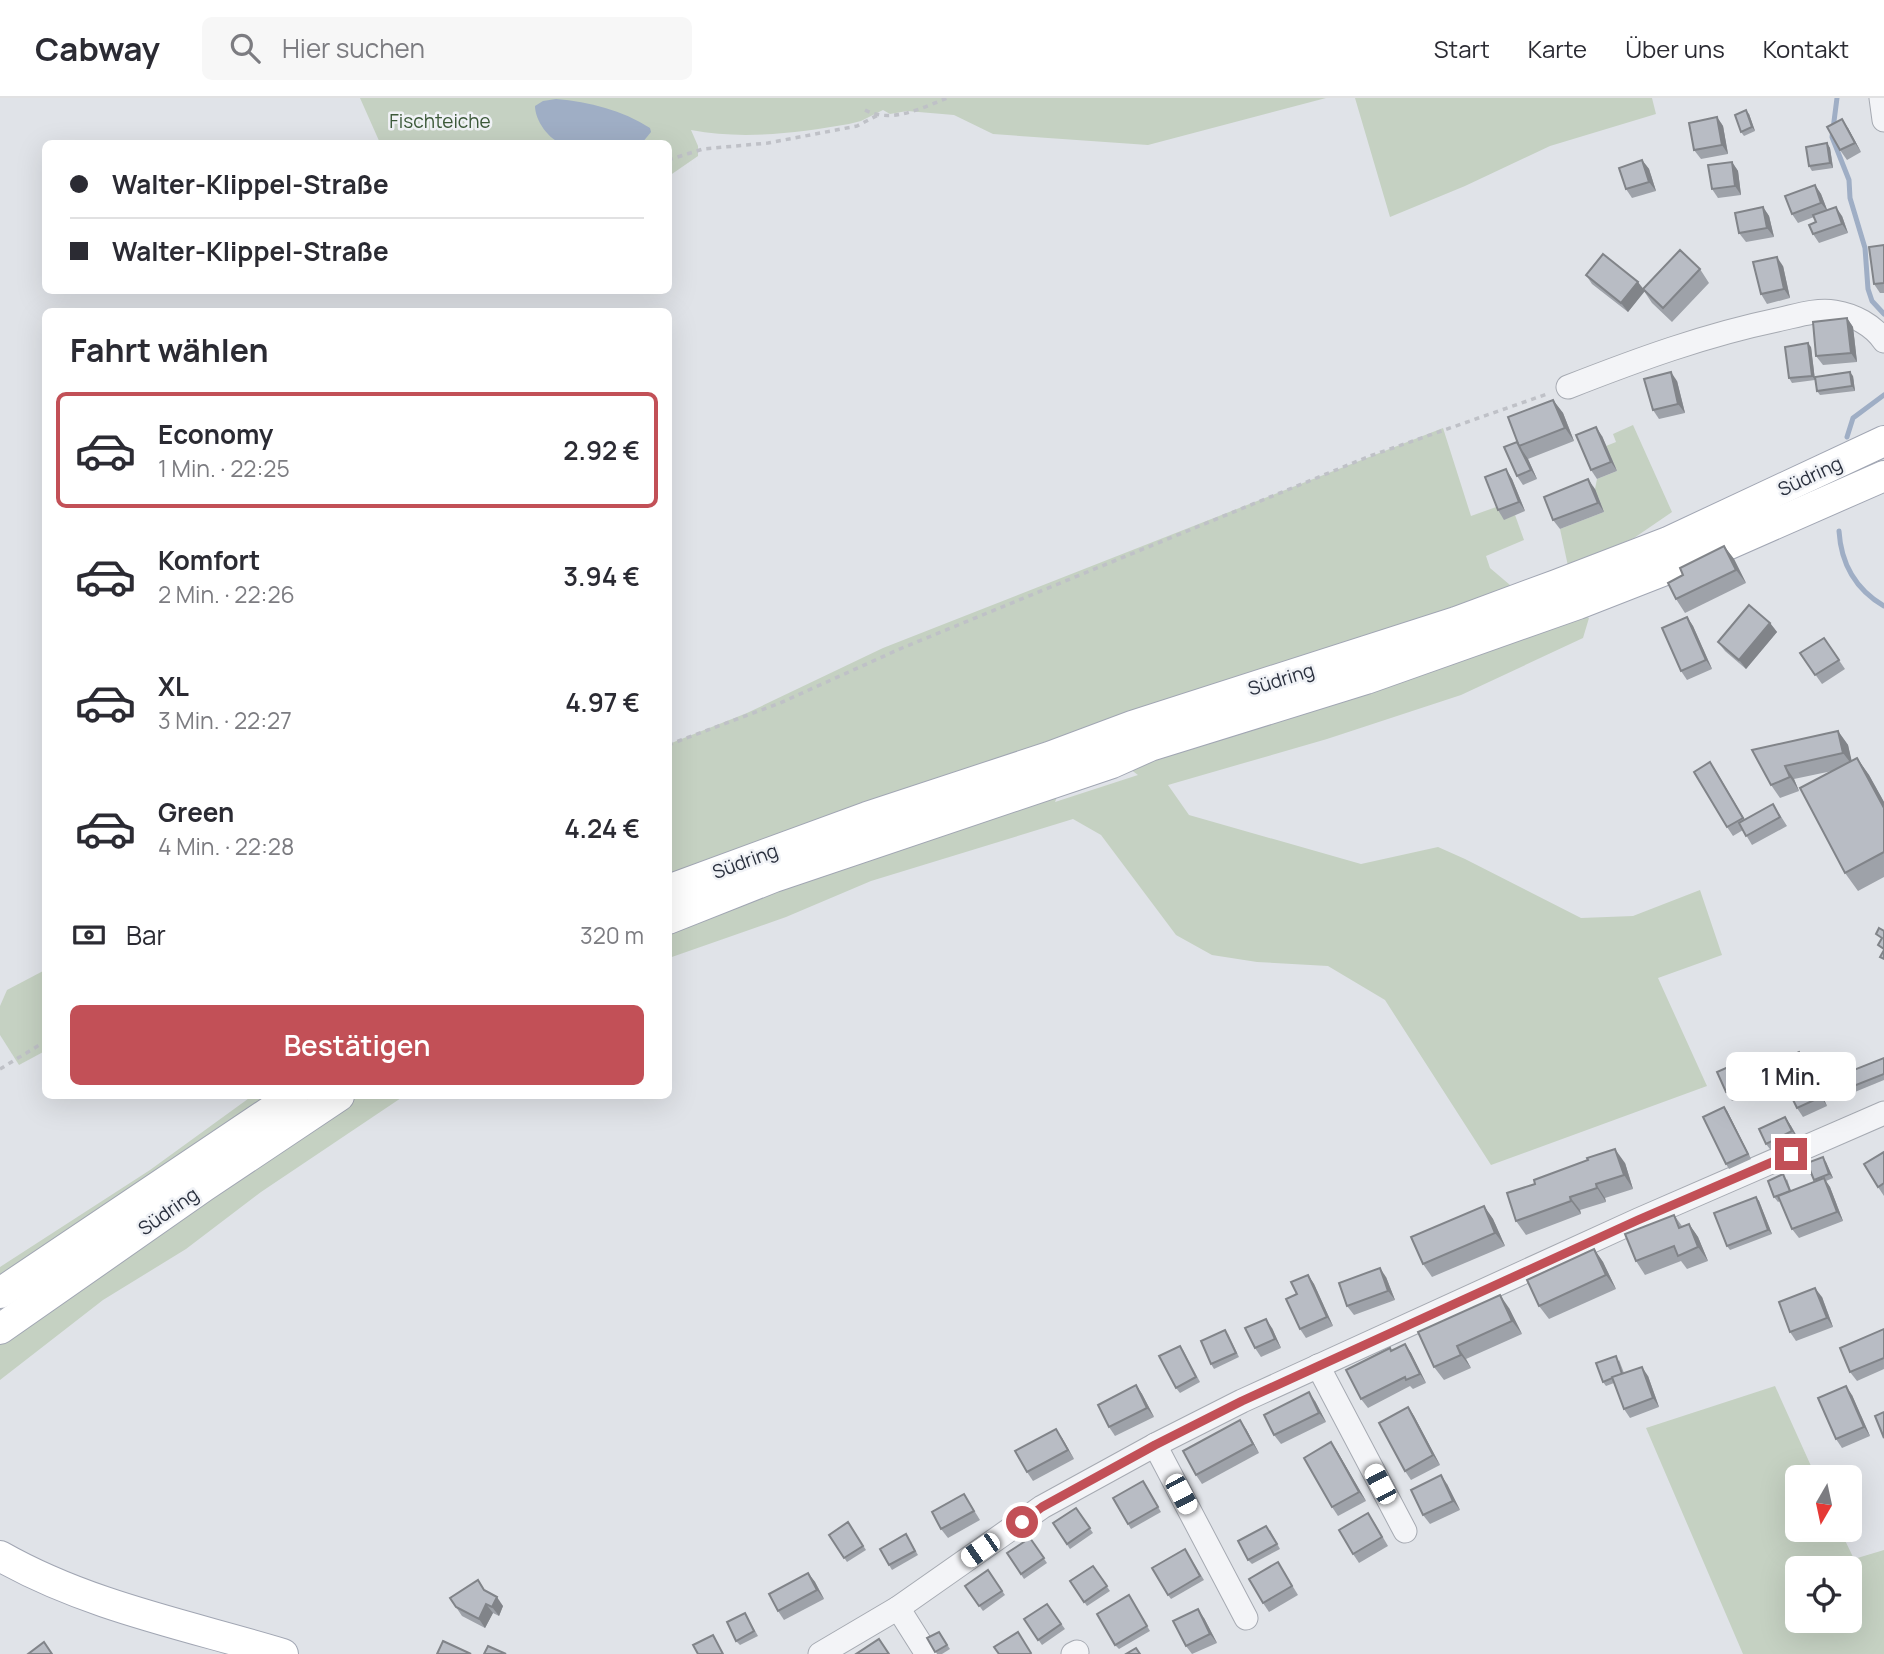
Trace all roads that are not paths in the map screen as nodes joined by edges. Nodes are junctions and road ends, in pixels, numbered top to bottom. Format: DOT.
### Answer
graph roads {
  1 [pos="1881,98"];
  2 [pos="1884,120"];
  3 [pos="1884,341"];
  4 [pos="1568,387"];
  5 [pos="1884,441"];
  6 [pos="1884,476"];
  7 [pos="1053,769"];
  8 [pos="672,889"];
  9 [pos="672,917"];
  10 [pos="289,1099"];
  11 [pos="335,1099"];
  12 [pos="1884,1112"];
  13 [pos="0,1293"];
  14 [pos="0,1329"];
  15 [pos="1318,1366"];
  16 [pos="1155,1445"];
  17 [pos="1405,1531"];
  18 [pos="0,1556"];
  19 [pos="898,1608"];
  20 [pos="1246,1618"];
  21 [pos="267,1652"];
  22 [pos="820,1654"];
  23 [pos="927,1654"];
  1 -- 2 [label="street"];
  3 -- 4 [label="street"];
  5 -- 7 [label="main road, Südring"];
  6 -- 7 [label="main road, Südring"];
  7 -- 8 [label="main road, Südring"];
  7 -- 9 [label="main road, Südring"];
  10 -- 13 [label="main road, Südring"];
  11 -- 14 [label="main road, Südring"];
  12 -- 15 [label="street"];
  15 -- 16 [label="street"];
  15 -- 17 [label="street"];
  16 -- 19 [label="street"];
  16 -- 20 [label="street"];
  18 -- 21 [label="main road"];
  19 -- 22 [label="street"];
  19 -- 23 [label="street"];
}
